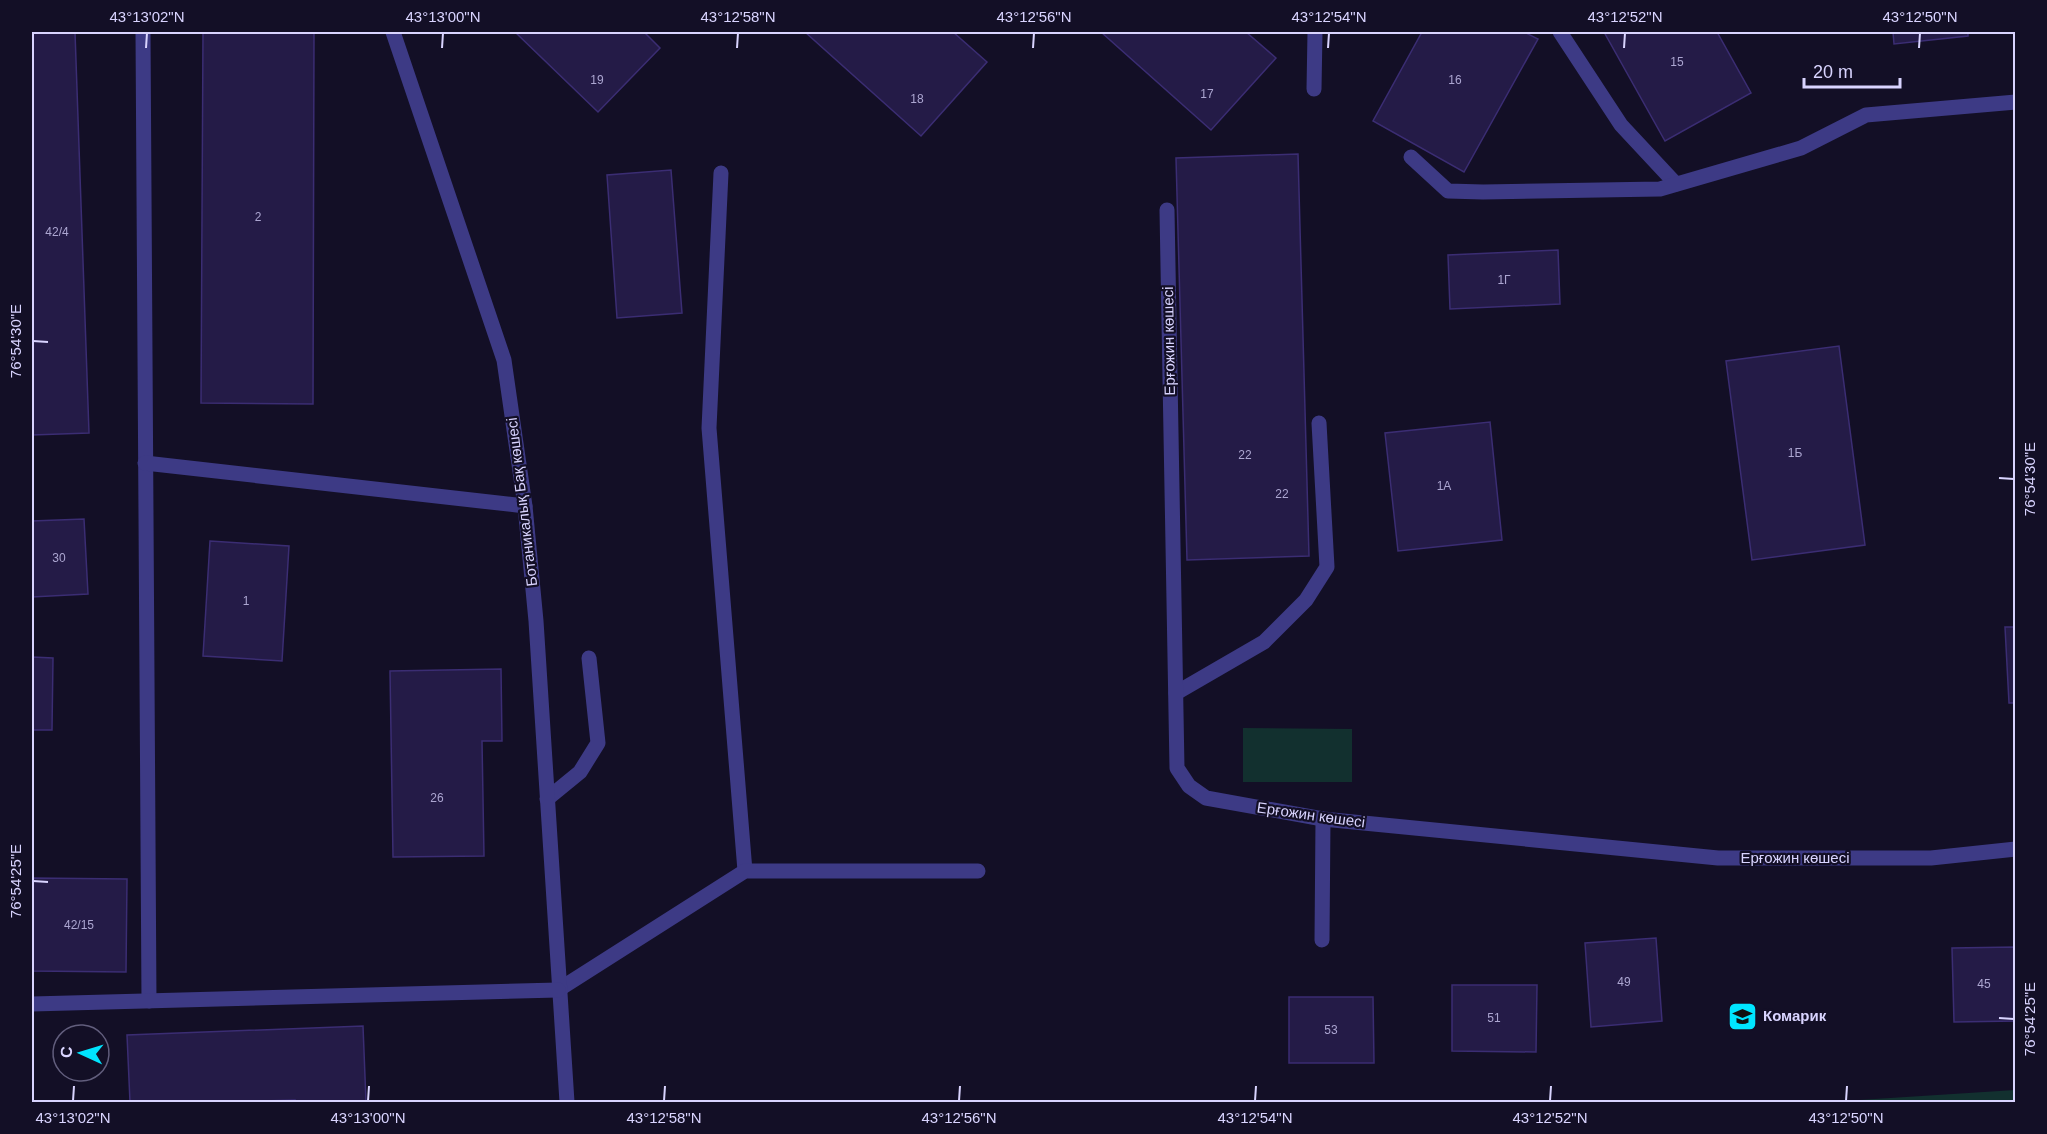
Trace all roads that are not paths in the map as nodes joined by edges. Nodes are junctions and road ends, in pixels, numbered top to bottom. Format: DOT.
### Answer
graph roads {
  1 [pos="143,32"];
  2 [pos="393,32"];
  3 [pos="1315,32"];
  4 [pos="1560,32"];
  5 [pos="1314,90"];
  6 [pos="2016,102"];
  7 [pos="1411,157"];
  8 [pos="721,172"];
  9 [pos="1676,184"];
  10 [pos="1167,210"];
  11 [pos="1319,423"];
  12 [pos="145,463"];
  13 [pos="525,506"];
  14 [pos="590,658"];
  15 [pos="1176,693"];
  16 [pos="547,799"];
  17 [pos="1323,819"];
  18 [pos="2016,849"];
  19 [pos="745,871"];
  20 [pos="978,871"];
  21 [pos="1322,940"];
  22 [pos="558,990"];
  23 [pos="149,1001"];
  24 [pos="32,1004"];
  25 [pos="567,1102"];
  1 -- 12 [label="street"];
  2 -- 13 [label="street, Ботаникалық Бақ көшесі"];
  3 -- 5 [label="street"];
  4 -- 9 [label="street"];
  6 -- 9 [label="street"];
  7 -- 9 [label="street"];
  8 -- 19 [label="street"];
  10 -- 15 [label="street, Ерғожин көшесі"];
  11 -- 15 [label="street"];
  12 -- 13 [label="street"];
  12 -- 23 [label="street"];
  13 -- 16 [label="street, Ботаникалық Бақ көшесі"];
  14 -- 16 [label="street"];
  15 -- 17 [label="street, Ерғожин көшесі"];
  16 -- 22 [label="street, Ботаникалық Бақ көшесі"];
  17 -- 18 [label="street, Ерғожин көшесі"];
  17 -- 21 [label="street"];
  19 -- 20 [label="street"];
  19 -- 22 [label="street"];
  22 -- 23 [label="street"];
  22 -- 25 [label="street, Ботаникалық Бақ көшесі"];
  23 -- 24 [label="street"];
}
